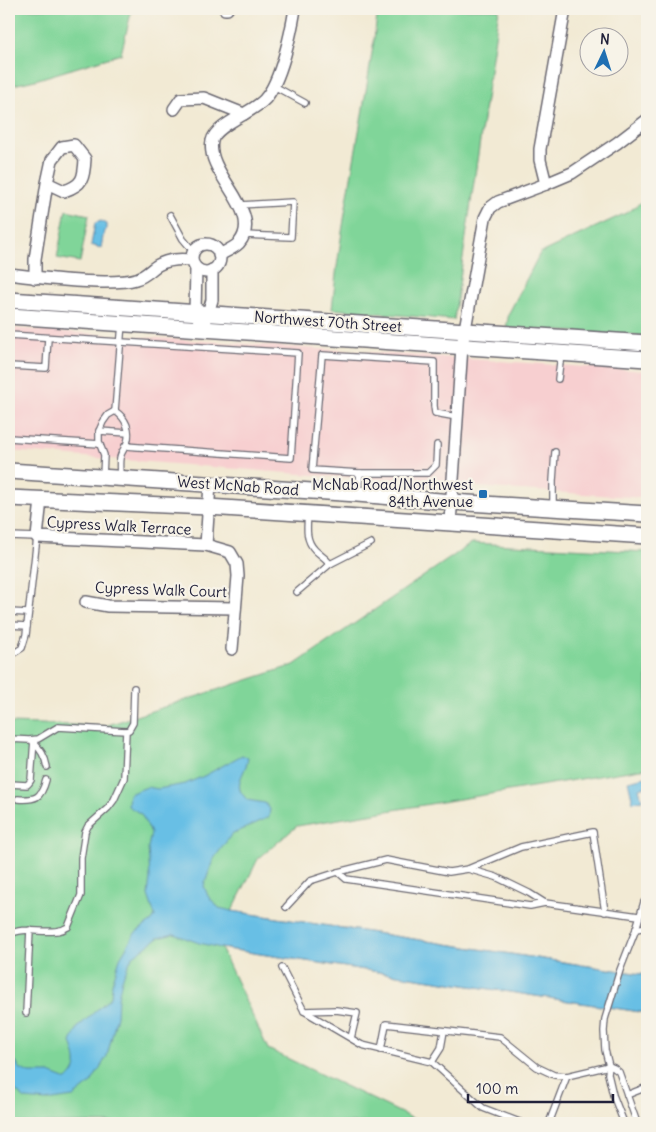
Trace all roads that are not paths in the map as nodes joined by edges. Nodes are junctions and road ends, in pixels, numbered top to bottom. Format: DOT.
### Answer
graph roads {
  1 [pos="295,9"];
  2 [pos="565,9"];
  3 [pos="274,86"];
  4 [pos="305,103"];
  5 [pos="174,109"];
  6 [pos="244,114"];
  7 [pos="647,120"];
  8 [pos="47,183"];
  9 [pos="546,184"];
  10 [pos="240,205"];
  11 [pos="170,215"];
  12 [pos="244,235"];
  13 [pos="219,255"];
  14 [pos="194,260"];
  15 [pos="212,270"];
  16 [pos="9,274"];
  17 [pos="35,278"];
  18 [pos="9,300"];
  19 [pos="40,302"];
  20 [pos="202,312"];
  21 [pos="9,316"];
  22 [pos="38,318"];
  23 [pos="305,320"];
  24 [pos="122,323"];
  25 [pos="202,329"];
  26 [pos="9,335"];
  27 [pos="304,336"];
  28 [pos="48,338"];
  29 [pos="463,339"];
  30 [pos="121,342"];
  31 [pos="647,343"];
  32 [pos="561,353"];
  33 [pos="647,359"];
  34 [pos="9,366"];
  35 [pos="558,379"];
  36 [pos="115,411"];
  37 [pos="457,417"];
  38 [pos="99,431"];
  39 [pos="128,433"];
  40 [pos="9,438"];
  41 [pos="100,444"];
  42 [pos="437,445"];
  43 [pos="125,446"];
  44 [pos="555,452"];
  45 [pos="9,471"];
  46 [pos="360,473"];
  47 [pos="102,477"];
  48 [pos="120,478"];
  49 [pos="210,484"];
  50 [pos="357,494"];
  51 [pos="9,498"];
  52 [pos="41,500"];
  53 [pos="452,502"];
  54 [pos="208,507"];
  55 [pos="553,508"];
  56 [pos="308,514"];
  57 [pos="647,514"];
  58 [pos="450,524"];
  59 [pos="9,536"];
  60 [pos="647,536"];
  61 [pos="37,537"];
  62 [pos="371,543"];
  63 [pos="206,545"];
  64 [pos="330,564"];
  65 [pos="297,592"];
  66 [pos="86,602"];
  67 [pos="235,608"];
  68 [pos="9,612"];
  69 [pos="28,613"];
  70 [pos="9,625"];
  71 [pos="27,626"];
  72 [pos="232,649"];
  73 [pos="9,654"];
  74 [pos="134,688"];
  75 [pos="126,731"];
  76 [pos="9,740"];
  77 [pos="33,741"];
  78 [pos="47,767"];
  79 [pos="46,780"];
  80 [pos="9,784"];
  81 [pos="18,799"];
  82 [pos="468,869"];
  83 [pos="338,872"];
  84 [pos="646,900"];
  85 [pos="545,903"];
  86 [pos="286,907"];
  87 [pos="605,912"];
  88 [pos="639,916"];
  89 [pos="647,927"];
  90 [pos="636,929"];
  91 [pos="30,930"];
  92 [pos="9,935"];
  93 [pos="282,968"];
  94 [pos="304,1011"];
  95 [pos="26,1012"];
  96 [pos="444,1031"];
  97 [pos="351,1038"];
  98 [pos="381,1050"];
  99 [pos="432,1062"];
  100 [pos="609,1066"];
  101 [pos="567,1076"];
  102 [pos="647,1086"];
  103 [pos="627,1095"];
  104 [pos="522,1123"];
  105 [pos="549,1123"];
  106 [pos="624,1123"];
  107 [pos="637,1123"];
  1 -- 3 [label="street"];
  2 -- 9 [label="street"];
  3 -- 4 [label="lane"];
  3 -- 6 [label="street"];
  5 -- 6 [label="street"];
  6 -- 10 [label="street"];
  7 -- 9 [label="street"];
  8 -- 17 [label="street"];
  9 -- 29 [label="street"];
  10 -- 12 [label="street"];
  10 -- 12 [label="lane"];
  11 -- 14 [label="lane"];
  12 -- 13 [label="street"];
  13 -- 14 [label="street"];
  13 -- 15 [label="street"];
  14 -- 15 [label="street"];
  14 -- 17 [label="street"];
  14 -- 20 [label="street"];
  15 -- 20 [label="street"];
  16 -- 17 [label="street"];
  18 -- 19 [label="street, Northwest 70th Street"];
  19 -- 20 [label="street, Northwest 70th Street"];
  19 -- 22 [label="street"];
  20 -- 23 [label="street, Northwest 70th Street"];
  20 -- 25 [label="street"];
  21 -- 22 [label="street, Northwest 70th Street"];
  22 -- 24 [label="street, Northwest 70th Street"];
  23 -- 27 [label="street"];
  23 -- 29 [label="street, Northwest 70th Street"];
  24 -- 25 [label="street, Northwest 70th Street"];
  24 -- 30 [label="lane"];
  25 -- 27 [label="street, Northwest 70th Street"];
  26 -- 28 [label="lane"];
  27 -- 29 [label="street, Northwest 70th Street"];
  28 -- 30 [label="lane"];
  28 -- 34 [label="lane"];
  29 -- 31 [label="street, Northwest 70th Street"];
  29 -- 32 [label="street, Northwest 70th Street"];
  29 -- 37 [label="street"];
  30 -- 36 [label="lane"];
  30 -- 43 [label="lane"];
  32 -- 33 [label="street, Northwest 70th Street"];
  32 -- 35 [label="lane"];
  36 -- 38 [label="lane"];
  36 -- 39 [label="lane"];
  37 -- 46 [label="lane"];
  37 -- 53 [label="street"];
  38 -- 39 [label="lane"];
  38 -- 41 [label="lane"];
  39 -- 43 [label="lane"];
  40 -- 41 [label="lane"];
  41 -- 47 [label="lane"];
  42 -- 46 [label="lane"];
  43 -- 48 [label="lane"];
  44 -- 55 [label="lane"];
  45 -- 47 [label="street, West McNab Road"];
  46 -- 50 [label="lane"];
  47 -- 48 [label="street, West McNab Road"];
  48 -- 49 [label="street, West McNab Road"];
  49 -- 50 [label="street, West McNab Road"];
  49 -- 54 [label="street, Cypress Walk Terrace"];
  50 -- 53 [label="street, West McNab Road"];
  51 -- 52 [label="street, West McNab Road"];
  52 -- 54 [label="street, West McNab Road"];
  52 -- 61 [label="street, Cypress Walk Terrace"];
  53 -- 55 [label="street, West McNab Road"];
  53 -- 58 [label="street"];
  54 -- 56 [label="street, West McNab Road"];
  54 -- 63 [label="street, Cypress Walk Terrace"];
  55 -- 57 [label="street, West McNab Road"];
  56 -- 58 [label="street, West McNab Road"];
  56 -- 64 [label="lane"];
  58 -- 60 [label="street, West McNab Road"];
  59 -- 61 [label="lane"];
  61 -- 63 [label="street, Cypress Walk Terrace"];
  61 -- 69 [label="lane"];
  62 -- 64 [label="lane"];
  63 -- 67 [label="street, Cypress Walk Terrace"];
  64 -- 65 [label="lane"];
  66 -- 67 [label="street, Cypress Walk Court"];
  67 -- 72 [label="street, Cypress Walk Terrace"];
  68 -- 69 [label="lane"];
  69 -- 71 [label="lane"];
  70 -- 71 [label="lane"];
  71 -- 73 [label="lane"];
  74 -- 75 [label="lane"];
  75 -- 77 [label="lane"];
  75 -- 91 [label="lane"];
  76 -- 77 [label="lane"];
  77 -- 78 [label="lane"];
  77 -- 80 [label="lane"];
  79 -- 81 [label="lane"];
  82 -- 83 [label="lane"];
  82 -- 85 [label="lane"];
  82 -- 87 [label="lane"];
  83 -- 85 [label="lane"];
  83 -- 86 [label="lane"];
  84 -- 88 [label="lane"];
  85 -- 87 [label="lane"];
  87 -- 88 [label="lane"];
  88 -- 90 [label="lane"];
  89 -- 90 [label="lane"];
  90 -- 100 [label="lane"];
  91 -- 92 [label="lane"];
  91 -- 95 [label="lane"];
  93 -- 94 [label="lane"];
  94 -- 97 [label="lane"];
  94 -- 97 [label="lane"];
  96 -- 98 [label="lane"];
  96 -- 99 [label="lane"];
  96 -- 101 [label="lane"];
  97 -- 98 [label="lane"];
  98 -- 99 [label="lane"];
  99 -- 104 [label="lane"];
  100 -- 101 [label="lane"];
  100 -- 103 [label="lane"];
  100 -- 106 [label="lane"];
  101 -- 105 [label="lane"];
  102 -- 103 [label="lane"];
  103 -- 107 [label="lane"];
}
